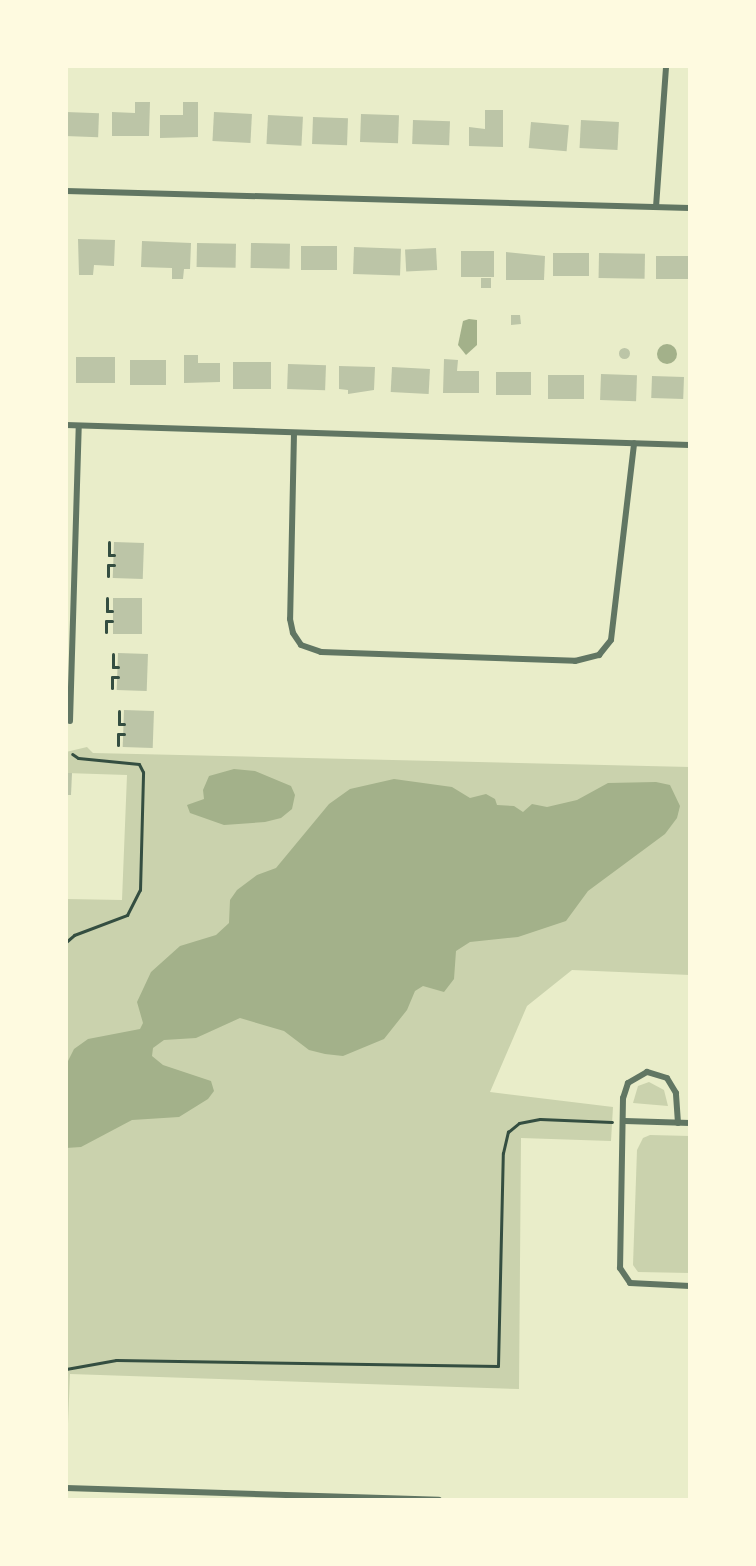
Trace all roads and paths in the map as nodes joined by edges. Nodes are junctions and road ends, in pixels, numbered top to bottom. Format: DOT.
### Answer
graph roads {
  1 [pos="666,66"];
  2 [pos="66,191"];
  3 [pos="656,207"];
  4 [pos="690,208"];
  5 [pos="66,425"];
  6 [pos="79,426"];
  7 [pos="294,433"];
  8 [pos="634,443"];
  9 [pos="690,445"];
  10 [pos="109,542"];
  11 [pos="114,555"];
  12 [pos="114,566"];
  13 [pos="108,576"];
  14 [pos="107,598"];
  15 [pos="112,611"];
  16 [pos="112,621"];
  17 [pos="106,632"];
  18 [pos="113,654"];
  19 [pos="118,667"];
  20 [pos="118,677"];
  21 [pos="112,688"];
  22 [pos="119,711"];
  23 [pos="70,721"];
  24 [pos="124,724"];
  25 [pos="124,734"];
  26 [pos="118,745"];
  27 [pos="72,754"];
  28 [pos="66,942"];
  29 [pos="625,1121"];
  30 [pos="612,1122"];
  31 [pos="678,1123"];
  32 [pos="690,1123"];
  33 [pos="690,1286"];
  34 [pos="66,1369"];
  35 [pos="66,1488"];
  36 [pos="359,1499"];
  37 [pos="439,1500"];
  1 -- 3 [label="street"];
  2 -- 3 [label="street"];
  3 -- 4 [label="street"];
  5 -- 6 [label="street"];
  6 -- 7 [label="street"];
  6 -- 23 [label="street"];
  7 -- 8 [label="street"];
  7 -- 8 [label="street"];
  8 -- 9 [label="street"];
  10 -- 11 [label="path"];
  12 -- 13 [label="path"];
  14 -- 15 [label="path"];
  16 -- 17 [label="path"];
  18 -- 19 [label="path"];
  20 -- 21 [label="path"];
  22 -- 24 [label="path"];
  25 -- 26 [label="path"];
  27 -- 28 [label="path"];
  29 -- 31 [label="street"];
  29 -- 31 [label="street"];
  29 -- 33 [label="street"];
  30 -- 34 [label="path"];
  31 -- 32 [label="street"];
  35 -- 36 [label="street"];
  36 -- 37 [label="street"];
}
